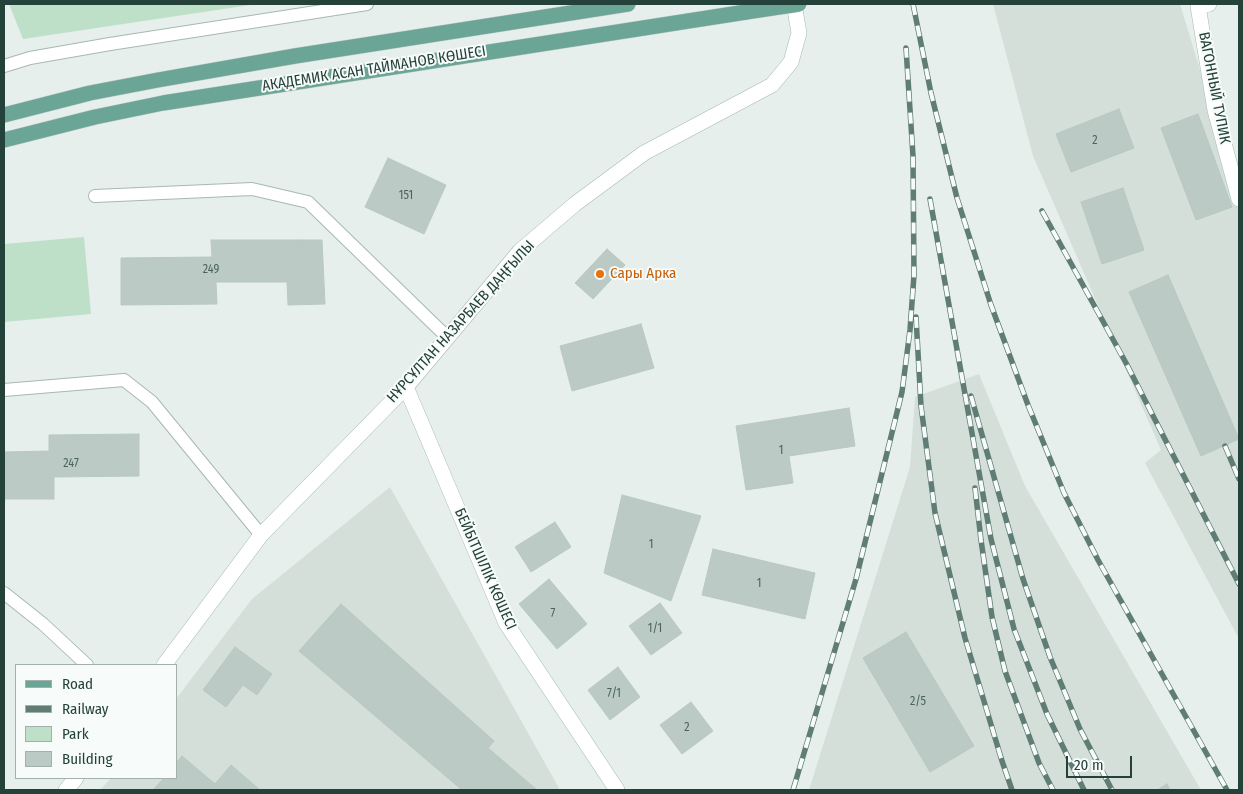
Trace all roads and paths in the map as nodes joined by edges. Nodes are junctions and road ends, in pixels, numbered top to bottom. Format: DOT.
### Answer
graph roads {
  1 [pos="367,4"];
  2 [pos="628,4"];
  3 [pos="794,4"];
  4 [pos="799,4"];
  5 [pos="1204,5"];
  6 [pos="4,66"];
  7 [pos="4,115"];
  8 [pos="4,140"];
  9 [pos="95,196"];
  10 [pos="1239,199"];
  11 [pos="447,337"];
  12 [pos="406,386"];
  13 [pos="4,390"];
  14 [pos="261,535"];
  15 [pos="4,593"];
  16 [pos="86,664"];
  17 [pos="165,664"];
  18 [pos="75,779"];
  19 [pos="66,790"];
  20 [pos="617,790"];
  1 -- 6 [label="lane"];
  2 -- 7 [label="main road, АКАДЕМИК АСАН ТАЙМАНОВ КӨШЕСІ"];
  3 -- 11 [label="street, НҰРСҰЛТАН НАЗАРБАЕВ ДАҢҒЫЛЫ"];
  4 -- 8 [label="main road, АКАДЕМИК АСАН ТАЙМАНОВ КӨШЕСІ, bridge"];
  5 -- 10 [label="street, ВАГОННЫЙ ТУПИК"];
  9 -- 11 [label="lane"];
  11 -- 12 [label="street, НҰРСҰЛТАН НАЗАРБАЕВ ДАҢҒЫЛЫ"];
  12 -- 14 [label="street, НҰРСҰЛТАН НАЗАРБАЕВ ДАҢҒЫЛЫ"];
  12 -- 20 [label="street, БЕЙБІТШІЛІК КӨШЕСІ"];
  13 -- 14 [label="lane"];
  14 -- 17 [label="street, НҰРСҰЛТАН НАЗАРБАЕВ ДАҢҒЫЛЫ"];
  15 -- 16 [label="lane"];
  18 -- 19 [label="street"];
}
